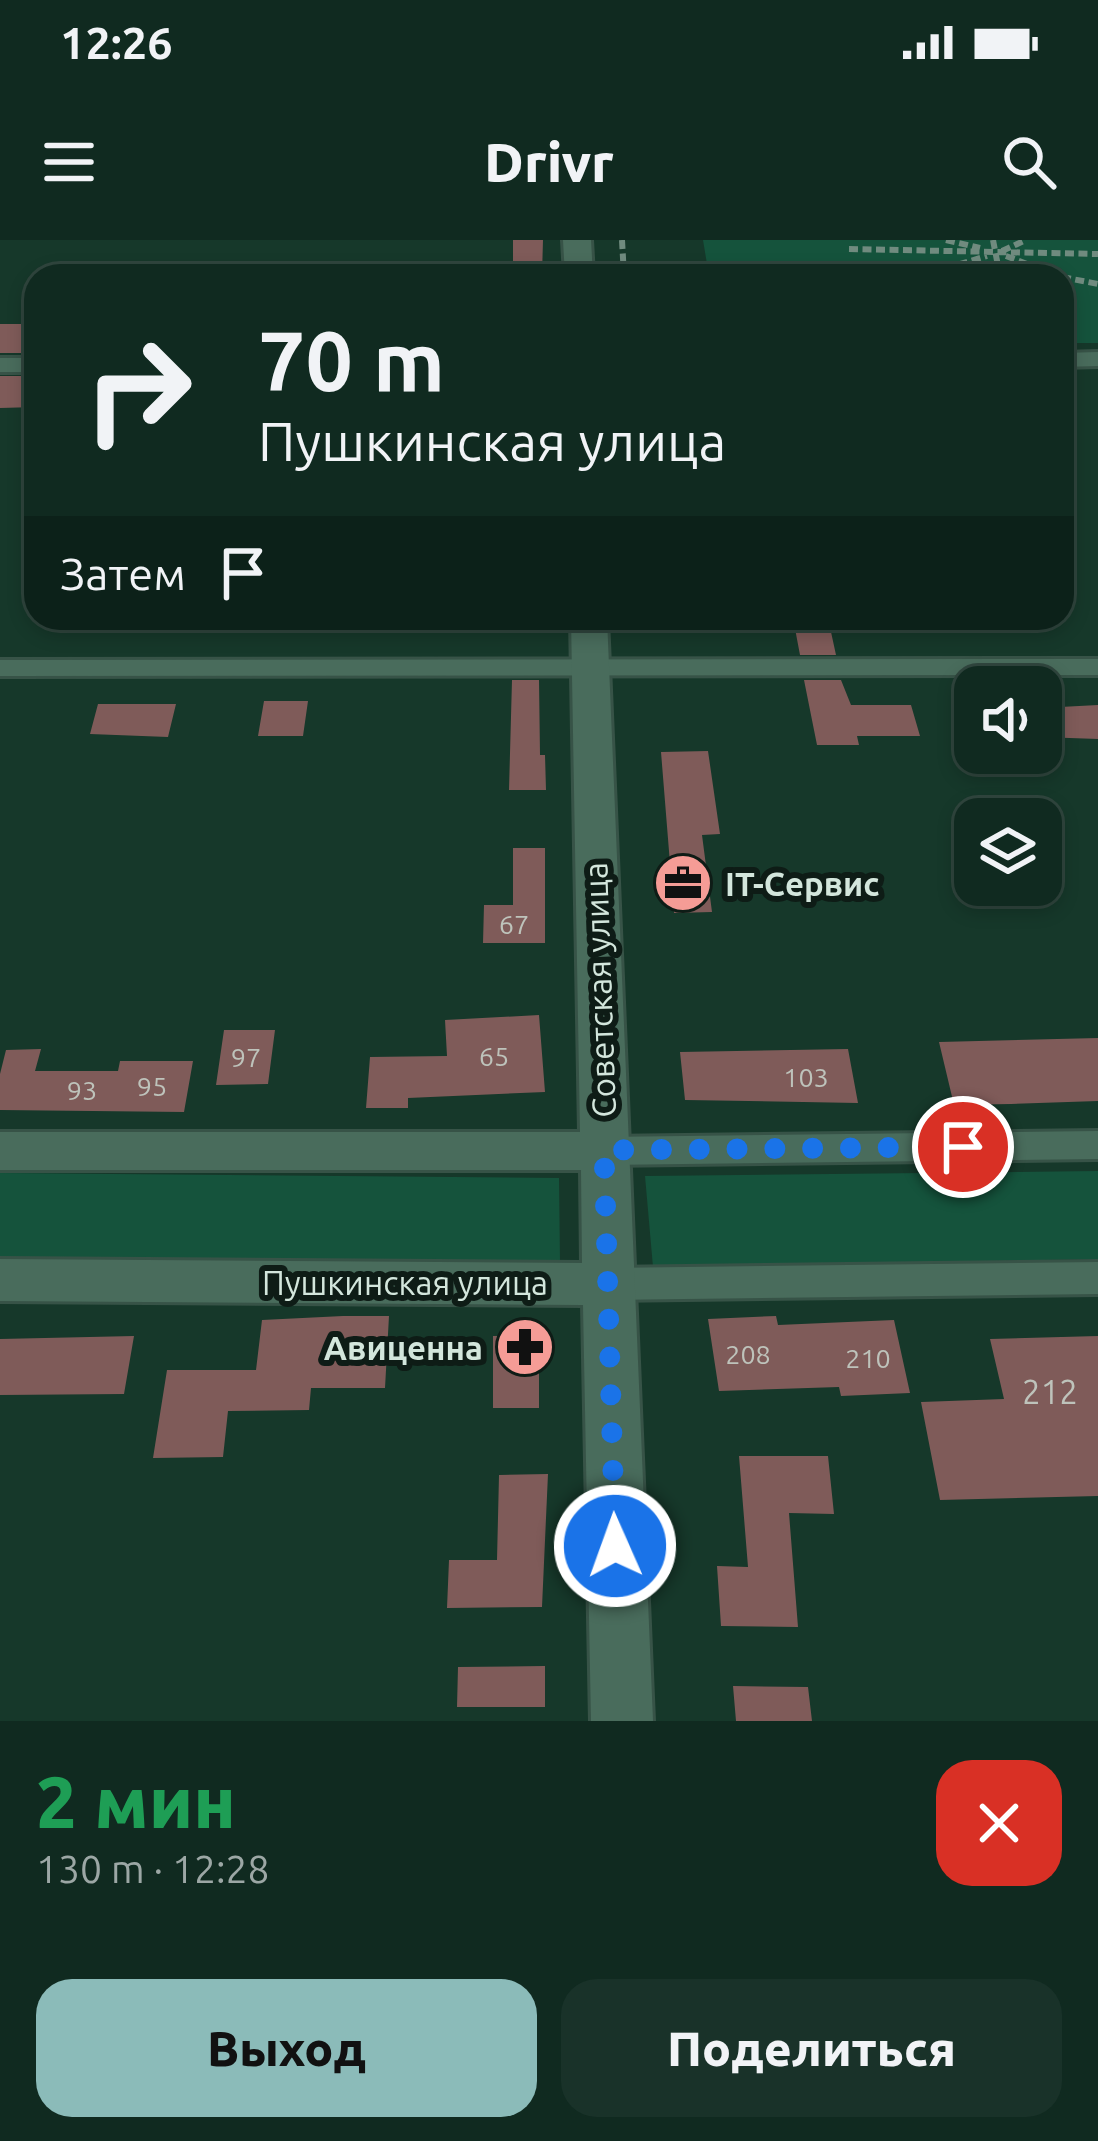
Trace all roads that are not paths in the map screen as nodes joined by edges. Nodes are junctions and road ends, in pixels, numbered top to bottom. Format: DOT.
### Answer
graph roads {
  1 [pos="589,630"];
  2 [pos="1098,667"];
  3 [pos="0,668"];
  4 [pos="590,668"];
  5 [pos="1098,1145"];
  6 [pos="604,1150"];
  7 [pos="0,1151"];
  8 [pos="1098,1278"];
  9 [pos="0,1280"];
  10 [pos="606,1284"];
  11 [pos="622,1721"];
  1 -- 4 [label="street, Советская улица"];
  2 -- 4 [label="street"];
  3 -- 4 [label="street"];
  4 -- 6 [label="street, Советская улица"];
  5 -- 6 [label="street"];
  6 -- 7 [label="street"];
  6 -- 10 [label="street, Советская улица"];
  8 -- 10 [label="street, Пушкинская улица"];
  9 -- 10 [label="street, Пушкинская улица"];
  10 -- 11 [label="street, Советская улица"];
}
